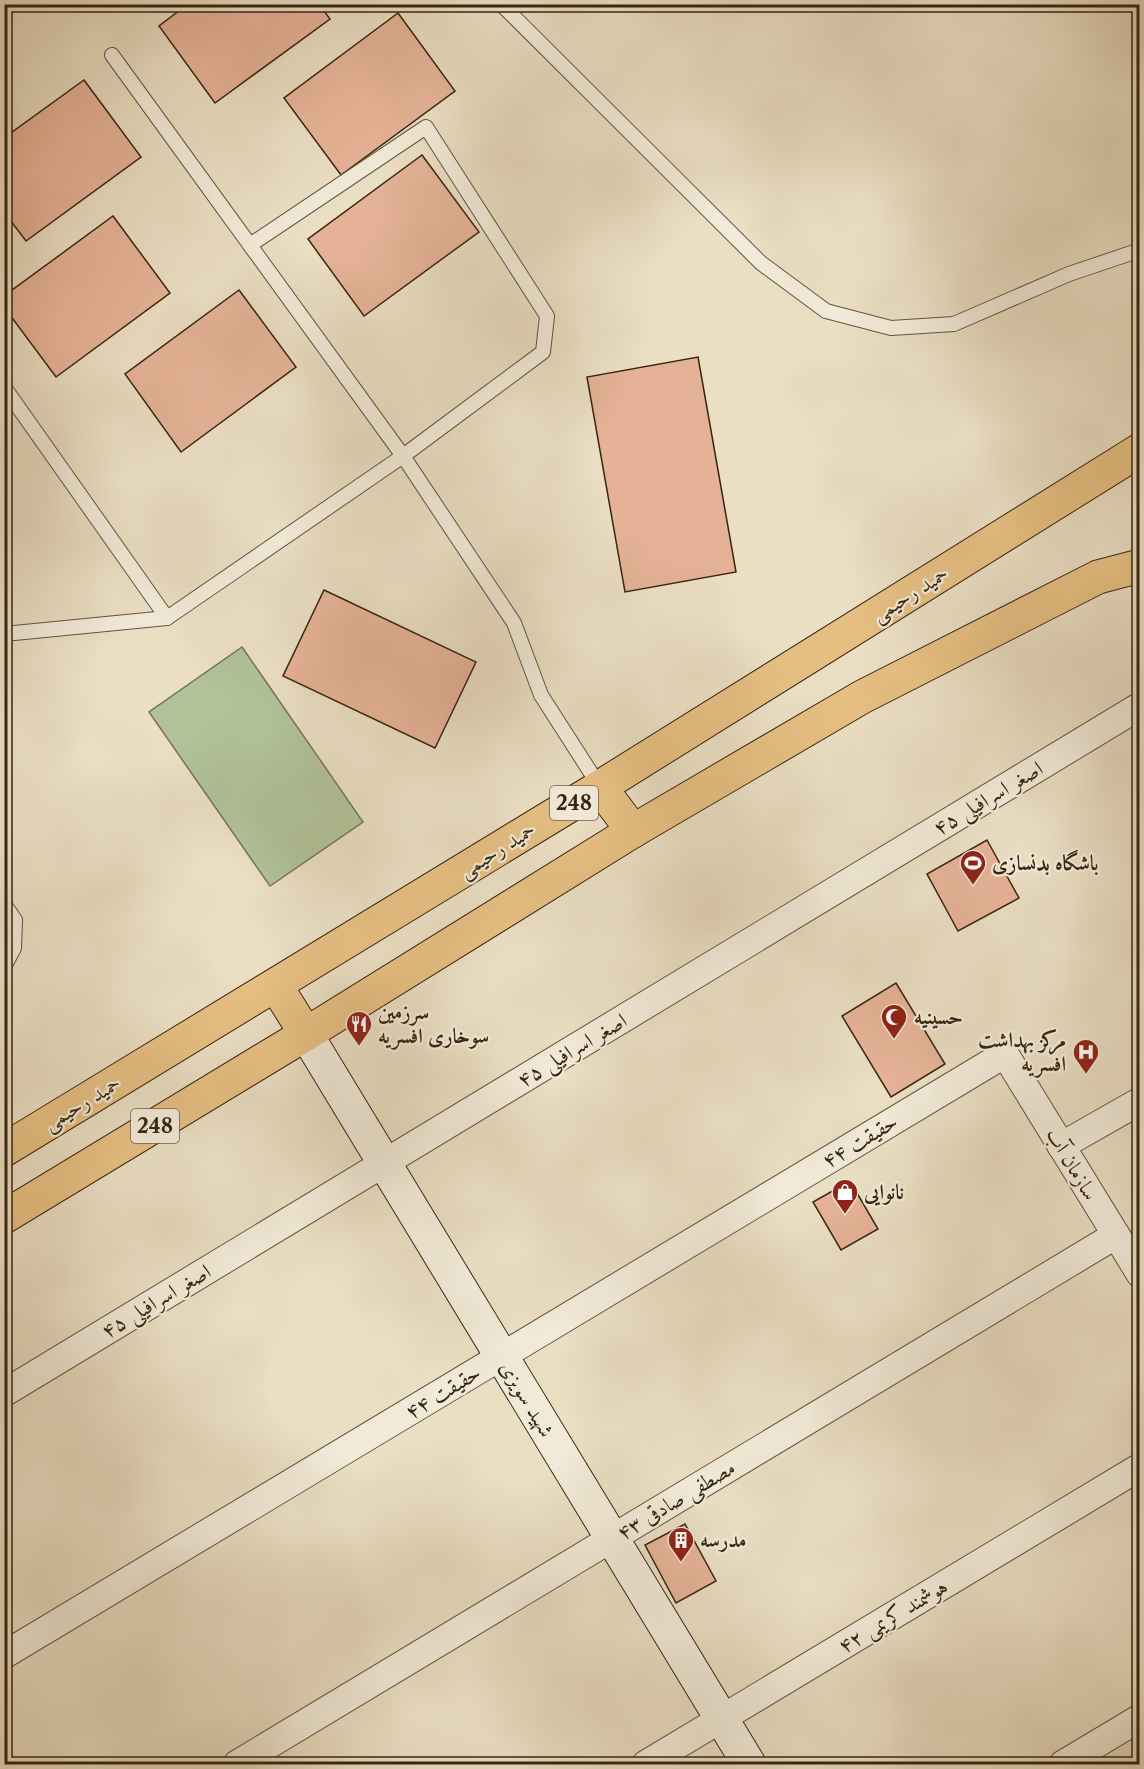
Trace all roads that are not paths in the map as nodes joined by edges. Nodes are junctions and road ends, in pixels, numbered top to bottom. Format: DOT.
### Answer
graph roads {
  1 [pos="501,4"];
  2 [pos="112,55"];
  3 [pos="250,245"];
  4 [pos="1140,250"];
  5 [pos="4,387"];
  6 [pos="1140,450"];
  7 [pos="403,456"];
  8 [pos="1140,566"];
  9 [pos="167,618"];
  10 [pos="4,634"];
  11 [pos="1140,706"];
  12 [pos="600,787"];
  13 [pos="633,831"];
  14 [pos="4,904"];
  15 [pos="4,967"];
  16 [pos="276,986"];
  17 [pos="306,1034"];
  18 [pos="1005,1054"];
  19 [pos="1140,1101"];
  20 [pos="1062,1146"];
  21 [pos="4,1150"];
  22 [pos="385,1163"];
  23 [pos="4,1217"];
  24 [pos="1116,1235"];
  25 [pos="1140,1274"];
  26 [pos="501,1357"];
  27 [pos="4,1393"];
  28 [pos="1140,1467"];
  29 [pos="612,1539"];
  30 [pos="4,1655"];
  31 [pos="1140,1718"];
  32 [pos="721,1719"];
  33 [pos="237,1764"];
  34 [pos="646,1764"];
  35 [pos="749,1764"];
  36 [pos="1064,1764"];
  1 -- 4 [label="lane"];
  2 -- 3 [label="lane"];
  3 -- 7 [label="lane"];
  3 -- 7 [label="lane"];
  5 -- 9 [label="lane"];
  6 -- 12 [label="main road, حمید رحیمی / 248"];
  7 -- 9 [label="lane"];
  7 -- 12 [label="lane"];
  8 -- 13 [label="main road, 248"];
  9 -- 10 [label="lane"];
  11 -- 22 [label="street, اصغر اسرافیلی ۴۵"];
  12 -- 13 [label="main road"];
  12 -- 16 [label="main road, حمید رحیمی / 248"];
  13 -- 17 [label="main road, 248"];
  14 -- 15 [label="lane"];
  16 -- 17 [label="main road"];
  16 -- 21 [label="main road, حمید رحیمی / 248"];
  17 -- 22 [label="main road, شهید سویزی"];
  17 -- 23 [label="main road, 248"];
  18 -- 20 [label="street, سازمان آب"];
  18 -- 26 [label="street, حقیقت ۴۴"];
  19 -- 20 [label="street"];
  20 -- 24 [label="street, سازمان آب"];
  22 -- 26 [label="main road, شهید سویزی"];
  22 -- 27 [label="street, اصغر اسرافیلی ۴۵"];
  24 -- 25 [label="street, سازمان آب"];
  24 -- 29 [label="street, مصطفی صادقی ۴۳"];
  26 -- 29 [label="main road, شهید سویزی"];
  26 -- 30 [label="street, حقیقت ۴۴"];
  28 -- 32 [label="street, هوشمند کریمی ۴۲"];
  29 -- 32 [label="main road, شهید سویزی"];
  29 -- 33 [label="street, مصطفی صادقی ۴۳"];
  31 -- 36 [label="street"];
  32 -- 34 [label="street, هوشمند کریمی ۴۲"];
  32 -- 35 [label="main road, شهید سویزی"];
}
